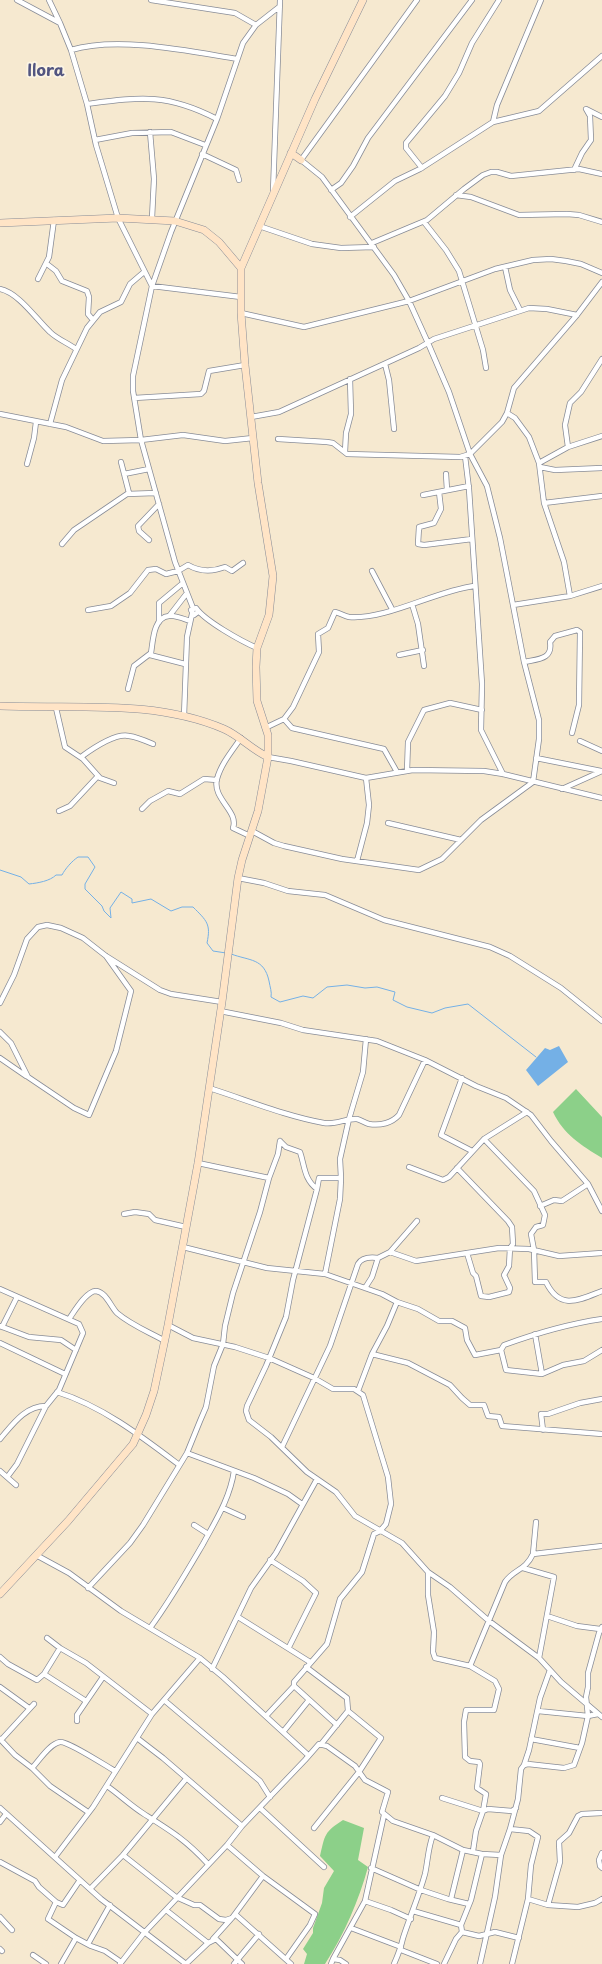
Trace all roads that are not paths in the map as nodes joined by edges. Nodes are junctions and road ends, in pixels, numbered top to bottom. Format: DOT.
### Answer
graph roads {
  1 [pos="16,0"];
  2 [pos="49,0"];
  3 [pos="151,0"];
  4 [pos="280,0"];
  5 [pos="363,0"];
  6 [pos="417,0"];
  7 [pos="472,0"];
  8 [pos="499,0"];
  9 [pos="541,0"];
  10 [pos="279,7"];
  11 [pos="60,23"];
  12 [pos="256,25"];
  13 [pos="71,50"];
  14 [pos="602,56"];
  15 [pos="237,59"];
  16 [pos="87,104"];
  17 [pos="602,117"];
  18 [pos="217,119"];
  19 [pos="493,122"];
  20 [pos="150,132"];
  21 [pos="95,140"];
  22 [pos="205,145"];
  23 [pos="291,153"];
  24 [pos="202,154"];
  25 [pos="301,160"];
  26 [pos="422,168"];
  27 [pos="574,170"];
  28 [pos="602,174"];
  29 [pos="239,180"];
  30 [pos="331,190"];
  31 [pos="272,195"];
  32 [pos="456,195"];
  33 [pos="350,217"];
  34 [pos="118,218"];
  35 [pos="152,218"];
  36 [pos="54,220"];
  37 [pos="175,221"];
  38 [pos="424,222"];
  39 [pos="602,222"];
  40 [pos="0,223"];
  41 [pos="259,226"];
  42 [pos="373,245"];
  43 [pos="47,264"];
  44 [pos="505,267"];
  45 [pos="241,268"];
  46 [pos="144,272"];
  47 [pos="602,273"];
  48 [pos="38,279"];
  49 [pos="462,281"];
  50 [pos="602,282"];
  51 [pos="152,286"];
  52 [pos="0,289"];
  53 [pos="240,297"];
  54 [pos="410,301"];
  55 [pos="520,310"];
  56 [pos="241,313"];
  57 [pos="577,315"];
  58 [pos="93,320"];
  59 [pos="476,327"];
  60 [pos="428,343"];
  61 [pos="76,348"];
  62 [pos="602,360"];
  63 [pos="385,364"];
  64 [pos="245,365"];
  65 [pos="486,368"];
  66 [pos="350,379"];
  67 [pos="134,398"];
  68 [pos="0,414"];
  69 [pos="507,414"];
  70 [pos="251,417"];
  71 [pos="36,422"];
  72 [pos="50,424"];
  73 [pos="394,429"];
  74 [pos="602,436"];
  75 [pos="253,438"];
  76 [pos="278,439"];
  77 [pos="141,440"];
  78 [pos="568,447"];
  79 [pos="345,452"];
  80 [pos="470,454"];
  81 [pos="465,456"];
  82 [pos="121,462"];
  83 [pos="27,464"];
  84 [pos="540,465"];
  85 [pos="149,468"];
  86 [pos="602,468"];
  87 [pos="124,474"];
  88 [pos="446,474"];
  89 [pos="469,486"];
  90 [pos="447,490"];
  91 [pos="440,492"];
  92 [pos="128,493"];
  93 [pos="156,493"];
  94 [pos="423,495"];
  95 [pos="602,496"];
  96 [pos="544,503"];
  97 [pos="159,504"];
  98 [pos="472,539"];
  99 [pos="149,540"];
  100 [pos="62,544"];
  101 [pos="243,563"];
  102 [pos="178,571"];
  103 [pos="372,571"];
  104 [pos="183,583"];
  105 [pos="474,586"];
  106 [pos="602,586"];
  107 [pos="187,593"];
  108 [pos="570,596"];
  109 [pos="412,604"];
  110 [pos="513,605"];
  111 [pos="193,608"];
  112 [pos="392,609"];
  113 [pos="88,610"];
  114 [pos="198,612"];
  115 [pos="192,614"];
  116 [pos="170,616"];
  117 [pos="190,621"];
  118 [pos="159,622"];
  119 [pos="257,648"];
  120 [pos="423,650"];
  121 [pos="150,655"];
  122 [pos="399,655"];
  123 [pos="524,662"];
  124 [pos="185,664"];
  125 [pos="424,666"];
  126 [pos="128,689"];
  127 [pos="0,706"];
  128 [pos="56,708"];
  129 [pos="482,710"];
  130 [pos="184,716"];
  131 [pos="284,719"];
  132 [pos="266,728"];
  133 [pos="572,733"];
  134 [pos="241,738"];
  135 [pos="580,741"];
  136 [pos="154,744"];
  137 [pos="602,751"];
  138 [pos="81,757"];
  139 [pos="268,757"];
  140 [pos="536,758"];
  141 [pos="407,771"];
  142 [pos="602,771"];
  143 [pos="398,772"];
  144 [pos="503,774"];
  145 [pos="98,776"];
  146 [pos="366,778"];
  147 [pos="217,780"];
  148 [pos="533,782"];
  149 [pos="114,783"];
  150 [pos="562,789"];
  151 [pos="602,798"];
  152 [pos="142,809"];
  153 [pos="59,811"];
  154 [pos="388,823"];
  155 [pos="251,833"];
  156 [pos="461,840"];
  157 [pos="357,861"];
  158 [pos="238,878"];
  159 [pos="106,956"];
  160 [pos="222,1002"];
  161 [pos="0,1003"];
  162 [pos="220,1011"];
  163 [pos="602,1021"];
  164 [pos="0,1032"];
  165 [pos="366,1039"];
  166 [pos="0,1058"];
  167 [pos="425,1060"];
  168 [pos="28,1077"];
  169 [pos="462,1078"];
  170 [pos="210,1088"];
  171 [pos="527,1112"];
  172 [pos="349,1119"];
  173 [pos="484,1139"];
  174 [pos="472,1151"];
  175 [pos="198,1163"];
  176 [pos="409,1167"];
  177 [pos="457,1168"];
  178 [pos="269,1178"];
  179 [pos="341,1178"];
  180 [pos="588,1184"];
  181 [pos="317,1189"];
  182 [pos="540,1206"];
  183 [pos="602,1211"];
  184 [pos="124,1214"];
  185 [pos="417,1222"];
  186 [pos="186,1227"];
  187 [pos="182,1247"];
  188 [pos="510,1248"];
  189 [pos="534,1250"];
  190 [pos="390,1252"];
  191 [pos="467,1253"];
  192 [pos="602,1253"];
  193 [pos="378,1258"];
  194 [pos="244,1262"];
  195 [pos="296,1271"];
  196 [pos="325,1274"];
  197 [pos="352,1285"];
  198 [pos="365,1288"];
  199 [pos="0,1289"];
  200 [pos="602,1291"];
  201 [pos="17,1297"];
  202 [pos="397,1302"];
  203 [pos="69,1319"];
  204 [pos="602,1319"];
  205 [pos="168,1325"];
  206 [pos="1,1327"];
  207 [pos="535,1334"];
  208 [pos="165,1341"];
  209 [pos="0,1343"];
  210 [pos="223,1344"];
  211 [pos="76,1350"];
  212 [pos="501,1350"];
  213 [pos="602,1350"];
  214 [pos="372,1354"];
  215 [pos="269,1358"];
  216 [pos="65,1374"];
  217 [pos="542,1374"];
  218 [pos="314,1378"];
  219 [pos="358,1391"];
  220 [pos="57,1392"];
  221 [pos="602,1399"];
  222 [pos="46,1406"];
  223 [pos="543,1430"];
  224 [pos="602,1434"];
  225 [pos="138,1435"];
  226 [pos="0,1439"];
  227 [pos="282,1447"];
  228 [pos="187,1453"];
  229 [pos="178,1464"];
  230 [pos="0,1470"];
  231 [pos="234,1471"];
  232 [pos="8,1476"];
  233 [pos="317,1479"];
  234 [pos="16,1485"];
  235 [pos="302,1504"];
  236 [pos="223,1508"];
  237 [pos="243,1517"];
  238 [pos="536,1522"];
  239 [pos="194,1525"];
  240 [pos="380,1531"];
  241 [pos="208,1534"];
  242 [pos="602,1546"];
  243 [pos="533,1554"];
  244 [pos="36,1555"];
  245 [pos="270,1560"];
  246 [pos="523,1568"];
  247 [pos="428,1572"];
  248 [pos="88,1588"];
  249 [pos="0,1594"];
  250 [pos="548,1616"];
  251 [pos="238,1617"];
  252 [pos="489,1621"];
  253 [pos="150,1628"];
  254 [pos="601,1628"];
  255 [pos="47,1638"];
  256 [pos="289,1647"];
  257 [pos="60,1648"];
  258 [pos="0,1657"];
  259 [pos="200,1658"];
  260 [pos="539,1658"];
  261 [pos="310,1662"];
  262 [pos="306,1666"];
  263 [pos="470,1666"];
  264 [pos="212,1669"];
  265 [pos="550,1670"];
  266 [pos="44,1674"];
  267 [pos="104,1677"];
  268 [pos="294,1686"];
  269 [pos="0,1687"];
  270 [pos="164,1700"];
  271 [pos="309,1700"];
  272 [pos="86,1701"];
  273 [pos="34,1704"];
  274 [pos="587,1705"];
  275 [pos="29,1708"];
  276 [pos="348,1711"];
  277 [pos="538,1711"];
  278 [pos="152,1714"];
  279 [pos="600,1715"];
  280 [pos="266,1716"];
  281 [pos="588,1716"];
  282 [pos="77,1721"];
  283 [pos="337,1725"];
  284 [pos="283,1732"];
  285 [pos="137,1738"];
  286 [pos="531,1739"];
  287 [pos="0,1740"];
  288 [pos="322,1743"];
  289 [pos="580,1748"];
  290 [pos="308,1755"];
  291 [pos="524,1765"];
  292 [pos="32,1768"];
  293 [pos="115,1771"];
  294 [pos="359,1772"];
  295 [pos="186,1779"];
  296 [pos="107,1786"];
  297 [pos="270,1797"];
  298 [pos="442,1798"];
  299 [pos="0,1808"];
  300 [pos="260,1808"];
  301 [pos="516,1808"];
  302 [pos="483,1811"];
  303 [pos="88,1812"];
  304 [pos="602,1813"];
  305 [pos="6,1814"];
  306 [pos="384,1815"];
  307 [pos="153,1819"];
  308 [pos="0,1822"];
  309 [pos="242,1826"];
  310 [pos="314,1828"];
  311 [pos="510,1829"];
  312 [pos="433,1835"];
  313 [pos="227,1845"];
  314 [pos="464,1850"];
  315 [pos="473,1852"];
  316 [pos="602,1853"];
  317 [pos="482,1854"];
  318 [pos="124,1855"];
  319 [pos="501,1855"];
  320 [pos="55,1857"];
  321 [pos="0,1862"];
  322 [pos="208,1864"];
  323 [pos="324,1867"];
  324 [pos="371,1868"];
  325 [pos="602,1868"];
  326 [pos="263,1876"];
  327 [pos="80,1880"];
  328 [pos="90,1889"];
  329 [pos="421,1890"];
  330 [pos="176,1897"];
  331 [pos="451,1899"];
  332 [pos="528,1899"];
  333 [pos="602,1899"];
  334 [pos="365,1901"];
  335 [pos="56,1902"];
  336 [pos="469,1904"];
  337 [pos="110,1905"];
  338 [pos="548,1905"];
  339 [pos="166,1910"];
  340 [pos="413,1911"];
  341 [pos="233,1916"];
  342 [pos="0,1917"];
  343 [pos="411,1919"];
  344 [pos="461,1925"];
  345 [pos="350,1928"];
  346 [pos="12,1930"];
  347 [pos="462,1932"];
  348 [pos="144,1933"];
  349 [pos="259,1934"];
  350 [pos="485,1936"];
  351 [pos="76,1938"];
  352 [pos="519,1938"];
  353 [pos="213,1939"];
  354 [pos="208,1943"];
  355 [pos="88,1944"];
  356 [pos="401,1949"];
  357 [pos="33,1955"];
  358 [pos="333,1958"];
  359 [pos="286,1959"];
  360 [pos="236,1962"];
  361 [pos="121,1963"];
  362 [pos="46,1964"];
  363 [pos="61,1964"];
  364 [pos="186,1964"];
  365 [pos="242,1964"];
  366 [pos="291,1964"];
  367 [pos="331,1964"];
  368 [pos="346,1964"];
  369 [pos="394,1964"];
  370 [pos="438,1964"];
  371 [pos="444,1964"];
  372 [pos="480,1964"];
  373 [pos="512,1964"];
  1 -- 11 [label="street"];
  2 -- 11 [label="street"];
  3 -- 12 [label="street"];
  4 -- 10 [label="street"];
  5 -- 23 [label="main road"];
  6 -- 25 [label="street"];
  7 -- 30 [label="street"];
  8 -- 26 [label="street"];
  9 -- 19 [label="street"];
  10 -- 12 [label="street"];
  10 -- 31 [label="street"];
  11 -- 13 [label="street"];
  12 -- 15 [label="street"];
  13 -- 15 [label="street"];
  13 -- 16 [label="street"];
  14 -- 19 [label="street"];
  15 -- 18 [label="street"];
  16 -- 18 [label="street"];
  16 -- 21 [label="street"];
  17 -- 27 [label="street"];
  18 -- 22 [label="street"];
  19 -- 26 [label="street"];
  20 -- 21 [label="street"];
  20 -- 22 [label="street"];
  20 -- 35 [label="street"];
  21 -- 34 [label="street"];
  22 -- 24 [label="street"];
  23 -- 25 [label="main road"];
  23 -- 31 [label="main road"];
  24 -- 29 [label="street"];
  24 -- 37 [label="street"];
  25 -- 30 [label="street"];
  26 -- 33 [label="street"];
  27 -- 28 [label="street"];
  27 -- 32 [label="street"];
  30 -- 33 [label="street"];
  31 -- 41 [label="main road"];
  32 -- 38 [label="street"];
  32 -- 39 [label="street"];
  33 -- 42 [label="street"];
  34 -- 35 [label="main road"];
  34 -- 36 [label="main road"];
  34 -- 46 [label="street"];
  35 -- 37 [label="main road"];
  36 -- 40 [label="main road"];
  36 -- 43 [label="street"];
  37 -- 45 [label="main road"];
  37 -- 51 [label="street"];
  38 -- 42 [label="street"];
  38 -- 49 [label="street"];
  41 -- 42 [label="street"];
  41 -- 45 [label="main road"];
  42 -- 54 [label="street"];
  43 -- 48 [label="street"];
  43 -- 58 [label="street"];
  44 -- 47 [label="street"];
  44 -- 49 [label="street"];
  44 -- 55 [label="street"];
  45 -- 53 [label="main road"];
  46 -- 51 [label="street"];
  46 -- 58 [label="street"];
  49 -- 54 [label="street"];
  49 -- 59 [label="street"];
  50 -- 57 [label="street"];
  51 -- 53 [label="street"];
  51 -- 67 [label="street"];
  52 -- 61 [label="street"];
  53 -- 56 [label="main road"];
  54 -- 56 [label="street"];
  54 -- 60 [label="street"];
  55 -- 57 [label="street"];
  55 -- 59 [label="street"];
  56 -- 64 [label="main road"];
  57 -- 69 [label="street"];
  58 -- 61 [label="street"];
  59 -- 60 [label="street"];
  59 -- 65 [label="street"];
  60 -- 63 [label="street"];
  60 -- 80 [label="street"];
  61 -- 72 [label="street"];
  62 -- 78 [label="street"];
  63 -- 66 [label="street"];
  63 -- 73 [label="street"];
  64 -- 67 [label="street"];
  64 -- 70 [label="main road"];
  66 -- 70 [label="street"];
  66 -- 79 [label="street"];
  67 -- 77 [label="street"];
  68 -- 71 [label="street"];
  69 -- 80 [label="street"];
  69 -- 84 [label="street"];
  70 -- 75 [label="main road"];
  71 -- 72 [label="street"];
  71 -- 83 [label="street"];
  72 -- 77 [label="street"];
  74 -- 78 [label="street"];
  75 -- 77 [label="street"];
  75 -- 119 [label="main road"];
  76 -- 79 [label="street"];
  77 -- 85 [label="street"];
  78 -- 84 [label="street"];
  79 -- 81 [label="street"];
  80 -- 81 [label="street"];
  80 -- 110 [label="street"];
  81 -- 89 [label="street"];
  82 -- 87 [label="street"];
  84 -- 86 [label="street"];
  84 -- 96 [label="street"];
  85 -- 87 [label="street"];
  85 -- 93 [label="street"];
  87 -- 92 [label="street"];
  88 -- 90 [label="street"];
  89 -- 90 [label="street"];
  89 -- 98 [label="street"];
  90 -- 91 [label="street"];
  91 -- 94 [label="street"];
  91 -- 98 [label="street"];
  92 -- 93 [label="street"];
  92 -- 100 [label="street"];
  93 -- 97 [label="street"];
  95 -- 96 [label="street"];
  96 -- 108 [label="street"];
  97 -- 99 [label="street"];
  97 -- 102 [label="street"];
  98 -- 105 [label="street"];
  101 -- 102 [label="street"];
  102 -- 104 [label="street"];
  102 -- 113 [label="street"];
  103 -- 112 [label="street"];
  104 -- 107 [label="street"];
  104 -- 118 [label="street"];
  105 -- 109 [label="street"];
  105 -- 129 [label="street"];
  106 -- 108 [label="street"];
  107 -- 111 [label="street"];
  107 -- 116 [label="street"];
  108 -- 110 [label="street"];
  109 -- 112 [label="street"];
  109 -- 120 [label="street"];
  110 -- 123 [label="street"];
  111 -- 114 [label="street"];
  111 -- 115 [label="street"];
  112 -- 131 [label="street"];
  114 -- 115 [label="street"];
  114 -- 119 [label="street"];
  115 -- 117 [label="street"];
  116 -- 117 [label="street"];
  116 -- 118 [label="street"];
  117 -- 124 [label="street"];
  118 -- 121 [label="street"];
  119 -- 132 [label="main road"];
  120 -- 122 [label="street"];
  120 -- 125 [label="street"];
  121 -- 124 [label="street"];
  121 -- 126 [label="street"];
  123 -- 133 [label="street"];
  123 -- 140 [label="street"];
  124 -- 130 [label="street"];
  127 -- 128 [label="main road"];
  128 -- 130 [label="main road"];
  128 -- 138 [label="street"];
  129 -- 141 [label="street"];
  129 -- 144 [label="street"];
  130 -- 134 [label="main road"];
  131 -- 132 [label="street"];
  131 -- 143 [label="street"];
  132 -- 139 [label="main road"];
  134 -- 139 [label="main road"];
  134 -- 147 [label="street"];
  135 -- 137 [label="street"];
  136 -- 138 [label="street"];
  138 -- 145 [label="street"];
  139 -- 146 [label="street"];
  139 -- 155 [label="main road"];
  140 -- 142 [label="street"];
  140 -- 148 [label="street"];
  141 -- 143 [label="street"];
  141 -- 144 [label="street"];
  142 -- 150 [label="street"];
  143 -- 146 [label="street"];
  144 -- 148 [label="street"];
  145 -- 149 [label="street"];
  145 -- 153 [label="street"];
  146 -- 157 [label="street"];
  147 -- 152 [label="street"];
  147 -- 155 [label="street"];
  148 -- 150 [label="street"];
  148 -- 156 [label="street"];
  150 -- 151 [label="street"];
  154 -- 156 [label="street"];
  155 -- 157 [label="street"];
  155 -- 158 [label="main road"];
  156 -- 157 [label="street"];
  158 -- 160 [label="main road"];
  158 -- 163 [label="street"];
  159 -- 160 [label="street"];
  159 -- 161 [label="street"];
  159 -- 168 [label="street"];
  160 -- 162 [label="main road"];
  162 -- 165 [label="street"];
  162 -- 170 [label="main road"];
  164 -- 168 [label="street"];
  165 -- 167 [label="street"];
  165 -- 172 [label="street"];
  166 -- 168 [label="street"];
  167 -- 169 [label="street"];
  167 -- 172 [label="street"];
  169 -- 171 [label="street"];
  169 -- 174 [label="street"];
  170 -- 172 [label="street"];
  170 -- 175 [label="main road"];
  171 -- 173 [label="street"];
  171 -- 180 [label="street"];
  172 -- 179 [label="street"];
  173 -- 174 [label="street"];
  173 -- 182 [label="street"];
  174 -- 177 [label="street"];
  175 -- 178 [label="street"];
  175 -- 186 [label="main road"];
  176 -- 177 [label="street"];
  177 -- 188 [label="street"];
  178 -- 181 [label="street"];
  178 -- 194 [label="street"];
  179 -- 181 [label="street"];
  179 -- 196 [label="street"];
  180 -- 182 [label="street"];
  180 -- 183 [label="street"];
  181 -- 195 [label="street"];
  182 -- 189 [label="street"];
  184 -- 186 [label="street"];
  185 -- 190 [label="street"];
  186 -- 187 [label="main road"];
  187 -- 194 [label="street"];
  187 -- 205 [label="main road"];
  188 -- 189 [label="street"];
  188 -- 191 [label="street"];
  188 -- 191 [label="street"];
  189 -- 192 [label="street"];
  189 -- 200 [label="street"];
  190 -- 191 [label="street"];
  190 -- 193 [label="street"];
  193 -- 197 [label="street"];
  193 -- 198 [label="street"];
  194 -- 195 [label="street"];
  194 -- 210 [label="street"];
  195 -- 196 [label="street"];
  195 -- 215 [label="street"];
  196 -- 197 [label="street"];
  197 -- 198 [label="street"];
  197 -- 218 [label="street"];
  198 -- 202 [label="street"];
  199 -- 201 [label="street"];
  201 -- 203 [label="street"];
  201 -- 206 [label="street"];
  202 -- 212 [label="street"];
  202 -- 214 [label="street"];
  203 -- 208 [label="street"];
  203 -- 211 [label="street"];
  204 -- 207 [label="street"];
  205 -- 208 [label="main road"];
  205 -- 210 [label="street"];
  206 -- 211 [label="street"];
  207 -- 212 [label="street"];
  207 -- 217 [label="street"];
  208 -- 225 [label="main road"];
  209 -- 216 [label="street"];
  210 -- 215 [label="street"];
  210 -- 228 [label="street"];
  211 -- 216 [label="street"];
  212 -- 217 [label="street"];
  213 -- 217 [label="street"];
  214 -- 219 [label="street"];
  214 -- 223 [label="street"];
  215 -- 218 [label="street"];
  215 -- 227 [label="street"];
  216 -- 220 [label="street"];
  218 -- 219 [label="street"];
  218 -- 227 [label="street"];
  219 -- 240 [label="street"];
  220 -- 222 [label="street"];
  220 -- 225 [label="street"];
  221 -- 223 [label="street"];
  222 -- 226 [label="street"];
  222 -- 232 [label="street"];
  223 -- 224 [label="street"];
  225 -- 229 [label="street"];
  225 -- 244 [label="main road"];
  227 -- 233 [label="street"];
  228 -- 229 [label="street"];
  228 -- 231 [label="street"];
  229 -- 248 [label="street"];
  230 -- 232 [label="street"];
  231 -- 235 [label="street"];
  231 -- 236 [label="street"];
  232 -- 234 [label="street"];
  233 -- 235 [label="street"];
  233 -- 240 [label="street"];
  235 -- 245 [label="street"];
  236 -- 237 [label="street"];
  236 -- 241 [label="street"];
  238 -- 243 [label="street"];
  239 -- 241 [label="street"];
  240 -- 247 [label="street"];
  240 -- 261 [label="street"];
  241 -- 253 [label="street"];
  242 -- 243 [label="street"];
  243 -- 246 [label="street"];
  244 -- 248 [label="street"];
  244 -- 249 [label="main road"];
  245 -- 251 [label="street"];
  245 -- 256 [label="street"];
  246 -- 250 [label="street"];
  246 -- 252 [label="street"];
  247 -- 252 [label="street"];
  247 -- 263 [label="street"];
  248 -- 253 [label="street"];
  250 -- 254 [label="street"];
  250 -- 260 [label="street"];
  251 -- 256 [label="street"];
  251 -- 264 [label="street"];
  252 -- 260 [label="street"];
  252 -- 263 [label="street"];
  253 -- 259 [label="street"];
  254 -- 274 [label="street"];
  255 -- 257 [label="street"];
  256 -- 261 [label="street"];
  257 -- 266 [label="street"];
  257 -- 267 [label="street"];
  258 -- 266 [label="street"];
  259 -- 264 [label="street"];
  259 -- 270 [label="street"];
  260 -- 265 [label="street"];
  261 -- 262 [label="street"];
  262 -- 268 [label="street"];
  262 -- 276 [label="street"];
  263 -- 302 [label="street"];
  264 -- 280 [label="street"];
  265 -- 274 [label="street"];
  265 -- 277 [label="street"];
  266 -- 272 [label="street"];
  267 -- 272 [label="street"];
  267 -- 278 [label="street"];
  268 -- 271 [label="street"];
  268 -- 280 [label="street"];
  269 -- 275 [label="street"];
  270 -- 278 [label="street"];
  270 -- 297 [label="street"];
  271 -- 283 [label="street"];
  271 -- 284 [label="street"];
  272 -- 282 [label="street"];
  273 -- 275 [label="street"];
  274 -- 279 [label="street"];
  274 -- 281 [label="street"];
  275 -- 287 [label="street"];
  276 -- 283 [label="street"];
  276 -- 294 [label="street"];
  277 -- 281 [label="street"];
  277 -- 286 [label="street"];
  278 -- 285 [label="street"];
  279 -- 281 [label="street"];
  280 -- 284 [label="street"];
  281 -- 289 [label="street"];
  283 -- 288 [label="street"];
  284 -- 290 [label="street"];
  285 -- 293 [label="street"];
  285 -- 295 [label="street"];
  286 -- 289 [label="street"];
  286 -- 291 [label="street"];
  287 -- 292 [label="street"];
  288 -- 290 [label="street"];
  288 -- 294 [label="street"];
  289 -- 291 [label="street"];
  290 -- 297 [label="street"];
  291 -- 301 [label="street"];
  292 -- 293 [label="street"];
  292 -- 303 [label="street"];
  293 -- 296 [label="street"];
  294 -- 306 [label="street"];
  294 -- 310 [label="street"];
  295 -- 307 [label="street"];
  295 -- 309 [label="street"];
  296 -- 303 [label="street"];
  296 -- 307 [label="street"];
  297 -- 300 [label="street"];
  298 -- 302 [label="street"];
  299 -- 305 [label="street"];
  300 -- 309 [label="street"];
  300 -- 323 [label="street"];
  301 -- 302 [label="street"];
  301 -- 311 [label="street"];
  302 -- 315 [label="street"];
  303 -- 320 [label="street"];
  304 -- 338 [label="street"];
  305 -- 308 [label="street"];
  305 -- 320 [label="street"];
  306 -- 312 [label="street"];
  306 -- 324 [label="street"];
  307 -- 318 [label="street"];
  307 -- 322 [label="street"];
  309 -- 313 [label="street"];
  311 -- 319 [label="street"];
  311 -- 332 [label="street"];
  312 -- 314 [label="street"];
  312 -- 329 [label="street"];
  313 -- 322 [label="street"];
  313 -- 326 [label="street"];
  314 -- 315 [label="street"];
  314 -- 331 [label="street"];
  315 -- 317 [label="street"];
  316 -- 325 [label="street"];
  317 -- 319 [label="street"];
  317 -- 336 [label="street"];
  318 -- 328 [label="street"];
  318 -- 330 [label="street"];
  319 -- 350 [label="street"];
  320 -- 327 [label="street"];
  321 -- 335 [label="street"];
  322 -- 330 [label="street"];
  324 -- 329 [label="street"];
  324 -- 334 [label="street"];
  326 -- 341 [label="street"];
  326 -- 359 [label="street"];
  327 -- 328 [label="street"];
  327 -- 335 [label="street"];
  328 -- 337 [label="street"];
  329 -- 331 [label="street"];
  329 -- 340 [label="street"];
  330 -- 339 [label="street"];
  330 -- 341 [label="street"];
  331 -- 336 [label="street"];
  332 -- 338 [label="street"];
  332 -- 352 [label="street"];
  333 -- 338 [label="street"];
  334 -- 343 [label="street"];
  334 -- 345 [label="street"];
  335 -- 351 [label="street"];
  336 -- 344 [label="street"];
  337 -- 348 [label="street"];
  337 -- 355 [label="street"];
  339 -- 348 [label="street"];
  339 -- 354 [label="street"];
  340 -- 343 [label="street"];
  340 -- 344 [label="street"];
  341 -- 349 [label="street"];
  341 -- 353 [label="street"];
  342 -- 346 [label="street"];
  343 -- 356 [label="street"];
  344 -- 347 [label="street"];
  345 -- 356 [label="street"];
  345 -- 358 [label="street"];
  347 -- 350 [label="street"];
  347 -- 371 [label="street"];
  348 -- 361 [label="street"];
  348 -- 364 [label="street"];
  349 -- 359 [label="street"];
  349 -- 360 [label="street"];
  350 -- 352 [label="street"];
  350 -- 372 [label="street"];
  351 -- 355 [label="street"];
  351 -- 363 [label="street"];
  352 -- 373 [label="street"];
  353 -- 354 [label="street"];
  353 -- 360 [label="street"];
  354 -- 364 [label="street"];
  355 -- 361 [label="street"];
  356 -- 369 [label="street"];
  356 -- 370 [label="street"];
  357 -- 362 [label="street"];
  358 -- 367 [label="street"];
  358 -- 368 [label="street"];
  359 -- 366 [label="street"];
  360 -- 365 [label="street"];
}
